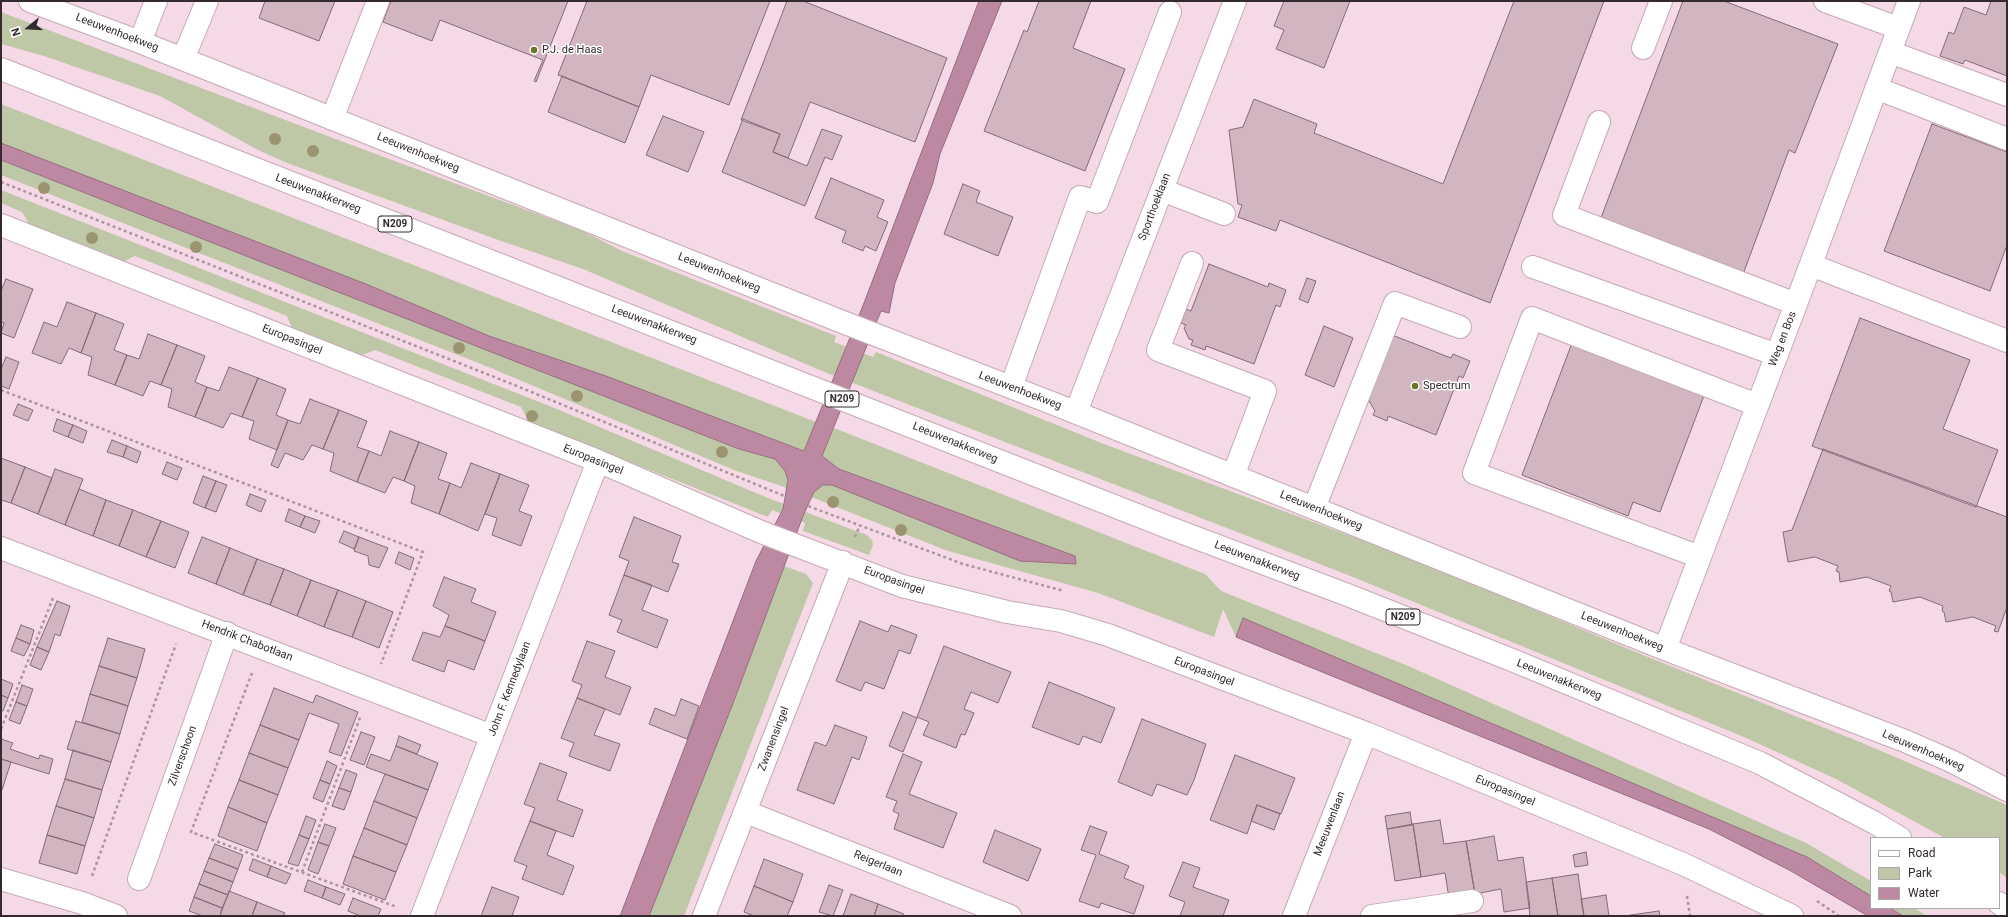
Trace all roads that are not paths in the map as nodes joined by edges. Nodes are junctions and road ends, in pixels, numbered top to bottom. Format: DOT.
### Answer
graph roads {
  1 [pos="30,1"];
  2 [pos="156,1"];
  3 [pos="207,1"];
  4 [pos="378,1"];
  5 [pos="1234,1"];
  6 [pos="1661,1"];
  7 [pos="1825,1"];
  8 [pos="1908,1"];
  9 [pos="1170,12"];
  10 [pos="1898,28"];
  11 [pos="140,42"];
  12 [pos="1643,48"];
  13 [pos="1890,52"];
  14 [pos="183,59"];
  15 [pos="1,69"];
  16 [pos="1876,88"];
  17 [pos="2007,95"];
  18 [pos="332,119"];
  19 [pos="1599,122"];
  20 [pos="2007,139"];
  21 [pos="1162,190"];
  22 [pos="1224,214"];
  23 [pos="1,225"];
  24 [pos="1192,263"];
  25 [pos="1811,265"];
  26 [pos="1533,267"];
  27 [pos="1796,304"];
  28 [pos="1460,328"];
  29 [pos="2007,341"];
  30 [pos="1777,355"];
  31 [pos="1011,387"];
  32 [pos="1758,405"];
  33 [pos="1076,412"];
  34 [pos="598,461"];
  35 [pos="1233,476"];
  36 [pos="1314,508"];
  37 [pos="1,548"];
  38 [pos="1700,557"];
  39 [pos="843,562"];
  40 [pos="227,634"];
  41 [pos="1665,649"];
  42 [pos="1366,733"];
  43 [pos="492,736"];
  44 [pos="2007,790"];
  45 [pos="746,812"];
  46 [pos="1898,837"];
  47 [pos="1,879"];
  48 [pos="139,879"];
  49 [pos="1472,901"];
  50 [pos="116,916"];
  51 [pos="422,916"];
  52 [pos="704,916"];
  53 [pos="1010,916"];
  54 [pos="1294,916"];
  55 [pos="1372,916"];
  56 [pos="1792,916"];
  1 -- 11 [label="street, Leeuwenhoekweg"];
  2 -- 11 [label="street"];
  3 -- 14 [label="street"];
  4 -- 18 [label="street"];
  5 -- 21 [label="street, Sporthoeklaan"];
  6 -- 12 [label="street"];
  7 -- 10 [label="street"];
  8 -- 10 [label="street, Weg en Bos"];
  9 -- 31 [label="street"];
  10 -- 13 [label="street, Weg en Bos"];
  11 -- 14 [label="street, Leeuwenhoekweg"];
  13 -- 16 [label="street, Weg en Bos"];
  13 -- 17 [label="street"];
  14 -- 18 [label="street, Leeuwenhoekweg"];
  15 -- 46 [label="street, Leeuwenakkerweg / N209"];
  16 -- 20 [label="street"];
  16 -- 25 [label="street, Weg en Bos"];
  18 -- 31 [label="street, Leeuwenhoekweg"];
  19 -- 27 [label="street"];
  21 -- 22 [label="street"];
  21 -- 33 [label="street, Sporthoeklaan"];
  23 -- 34 [label="street, Europasingel"];
  24 -- 35 [label="street"];
  25 -- 27 [label="street, Weg en Bos"];
  25 -- 29 [label="street"];
  26 -- 30 [label="street"];
  27 -- 30 [label="street, Weg en Bos"];
  28 -- 36 [label="street"];
  30 -- 32 [label="street, Weg en Bos"];
  31 -- 33 [label="street, Leeuwenhoekweg"];
  32 -- 38 [label="street, Weg en Bos"];
  32 -- 38 [label="street"];
  33 -- 35 [label="street, Leeuwenhoekweg"];
  34 -- 39 [label="street, Europasingel"];
  34 -- 43 [label="street, John F. Kennedylaan"];
  35 -- 36 [label="street, Leeuwenhoekweg"];
  36 -- 41 [label="street, Leeuwenhoekweg"];
  37 -- 40 [label="street, Hendrik Chabotlaan"];
  38 -- 41 [label="street, Weg en Bos"];
  39 -- 42 [label="street, Europasingel"];
  39 -- 45 [label="street, Zwanensingel"];
  40 -- 43 [label="street, Hendrik Chabotlaan"];
  40 -- 48 [label="street, Zilverschoon"];
  41 -- 44 [label="street, Leeuwenhoekweg"];
  42 -- 54 [label="street, Meeuwenlaan"];
  42 -- 56 [label="street, Europasingel"];
  43 -- 51 [label="street, John F. Kennedylaan"];
  45 -- 52 [label="street, Zwanensingel"];
  45 -- 53 [label="street, Reigerlaan"];
  47 -- 50 [label="street"];
  49 -- 55 [label="street"];
}
